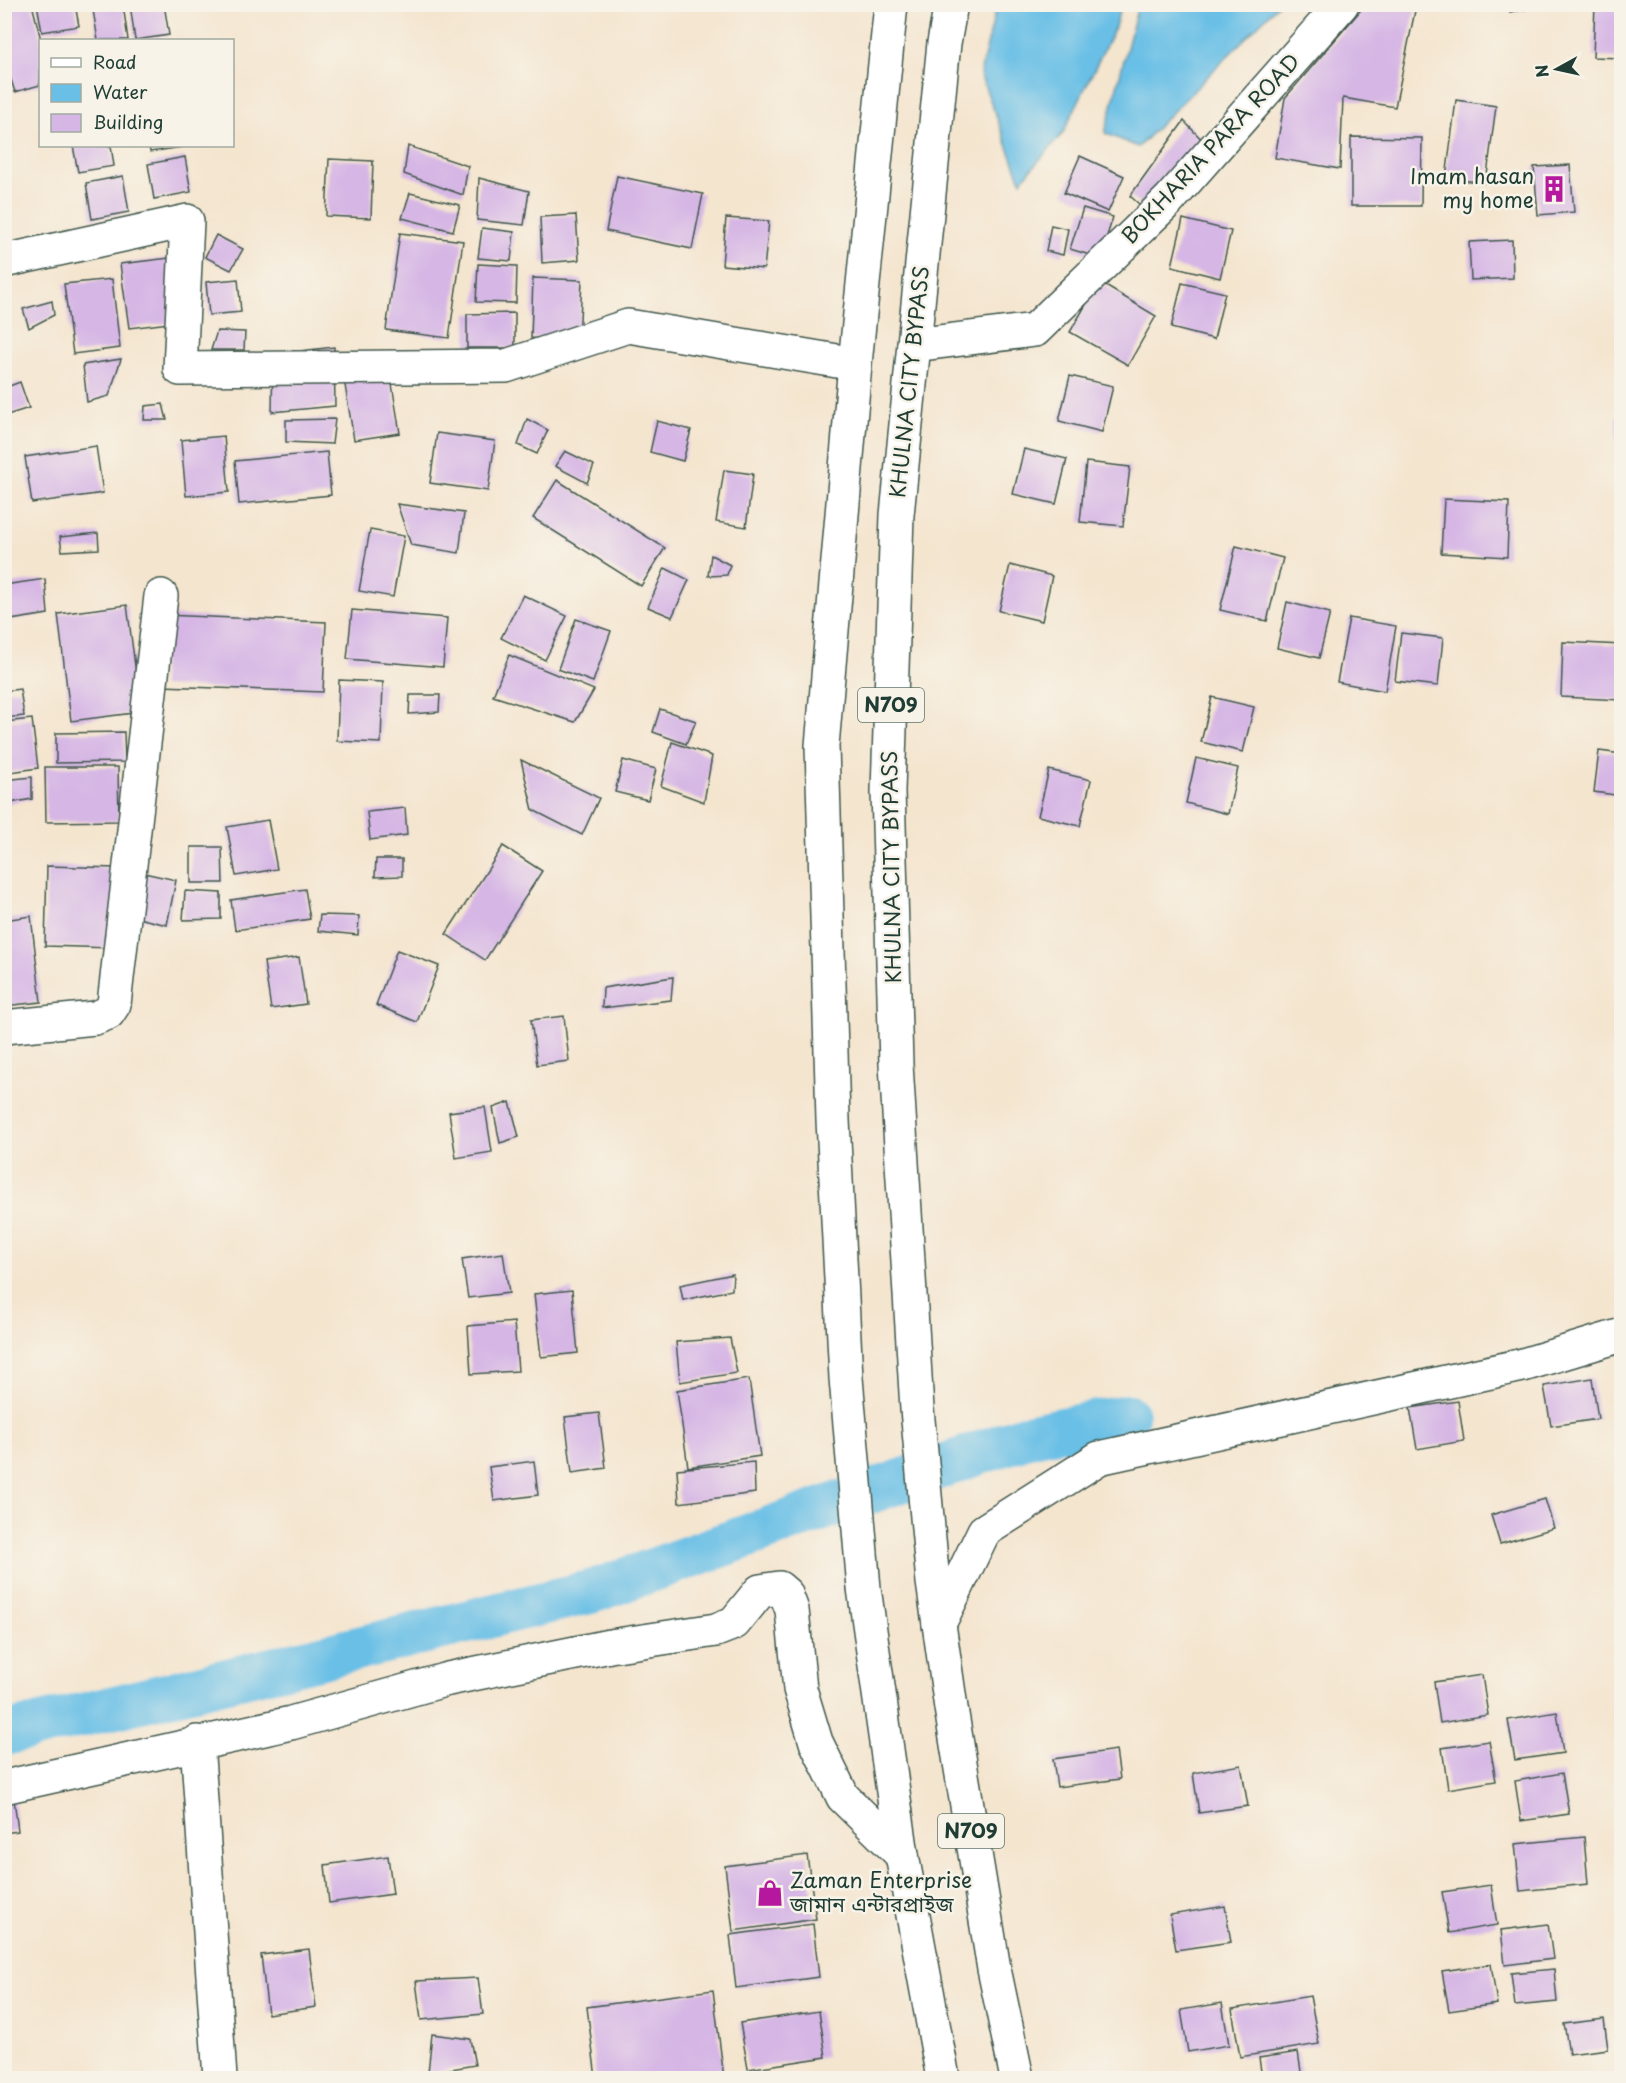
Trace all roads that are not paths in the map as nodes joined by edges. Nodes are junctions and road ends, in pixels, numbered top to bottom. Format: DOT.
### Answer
graph roads {
  1 [pos="891,4"];
  2 [pos="951,4"];
  3 [pos="1342,4"];
  4 [pos="4,261"];
  5 [pos="914,345"];
  6 [pos="855,364"];
  7 [pos="161,596"];
  8 [pos="4,1027"];
  9 [pos="1622,1335"];
  10 [pos="939,1624"];
  11 [pos="197,1742"];
  12 [pos="4,1787"];
  13 [pos="902,1855"];
  14 [pos="220,2079"];
  15 [pos="942,2079"];
  16 [pos="1017,2079"];
  1 -- 6 [label="main road, N709"];
  2 -- 5 [label="main road, KHULNA CITY BYPASS / N709"];
  3 -- 5 [label="main road, BOKHARIA PARA ROAD"];
  4 -- 6 [label="main road"];
  5 -- 10 [label="main road, KHULNA CITY BYPASS / N709"];
  6 -- 13 [label="main road, N709"];
  7 -- 8 [label="main road"];
  9 -- 10 [label="main road"];
  10 -- 16 [label="main road, N709"];
  11 -- 12 [label="main road"];
  11 -- 13 [label="main road"];
  11 -- 14 [label="main road"];
  13 -- 15 [label="main road, N709"];
}
